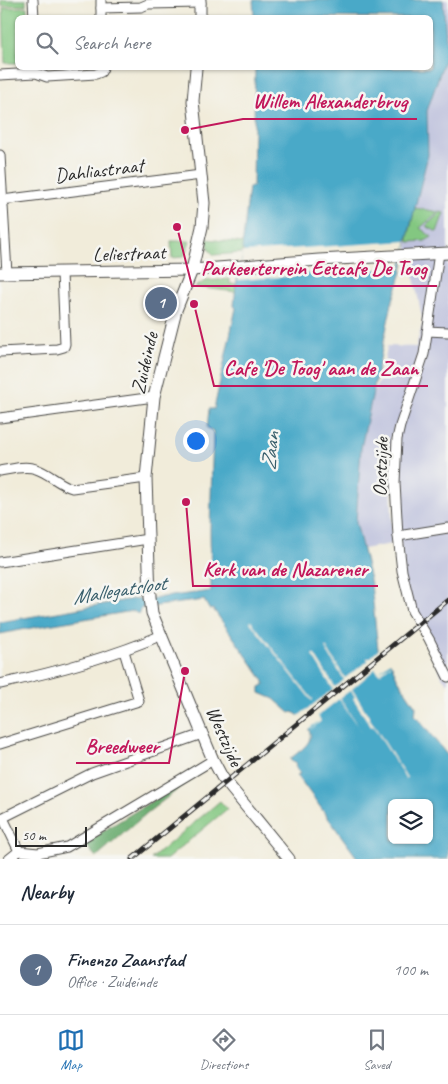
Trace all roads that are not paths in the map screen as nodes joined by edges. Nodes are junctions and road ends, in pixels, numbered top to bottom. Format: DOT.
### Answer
graph roads {
  1 [pos="33,0"];
  2 [pos="200,1"];
  3 [pos="101,9"];
  4 [pos="34,15"];
  5 [pos="200,15"];
  6 [pos="36,70"];
  7 [pos="102,70"];
  8 [pos="196,70"];
  9 [pos="0,75"];
  10 [pos="0,155"];
  11 [pos="201,175"];
  12 [pos="2,200"];
  13 [pos="446,251"];
  14 [pos="192,270"];
  15 [pos="3,273"];
  16 [pos="62,273"];
  17 [pos="427,331"];
  18 [pos="448,332"];
  19 [pos="0,352"];
  20 [pos="154,397"];
  21 [pos="0,418"];
  22 [pos="0,471"];
  23 [pos="146,478"];
  24 [pos="448,528"];
  25 [pos="398,536"];
  26 [pos="148,539"];
  27 [pos="0,562"];
  28 [pos="152,613"];
  29 [pos="162,635"];
  30 [pos="124,651"];
  31 [pos="448,677"];
  32 [pos="0,684"];
  33 [pos="202,734"];
  34 [pos="0,744"];
  35 [pos="213,760"];
  36 [pos="2,818"];
  37 [pos="19,852"];
  38 [pos="284,857"];
  39 [pos="9,859"];
  1 -- 4 [label="street"];
  2 -- 3 [label="street"];
  2 -- 5 [label="street"];
  6 -- 7 [label="street"];
  6 -- 9 [label="street"];
  8 -- 11 [label="street, Zuideinde"];
  10 -- 12 [label="street"];
  11 -- 12 [label="street, Dahliastraat"];
  11 -- 14 [label="street, Zuideinde"];
  12 -- 15 [label="street"];
  13 -- 14 [label="street, Leliestraat"];
  13 -- 17 [label="street, Oostzijde"];
  14 -- 16 [label="street, Leliestraat"];
  14 -- 20 [label="street, Zuideinde"];
  15 -- 16 [label="street, Leliestraat"];
  16 -- 19 [label="street"];
  17 -- 18 [label="street"];
  17 -- 25 [label="street, Oostzijde"];
  20 -- 21 [label="street"];
  20 -- 23 [label="street, Zuideinde"];
  22 -- 23 [label="street"];
  23 -- 26 [label="street, Zuideinde"];
  24 -- 25 [label="street"];
  25 -- 31 [label="street, Oostzijde"];
  26 -- 27 [label="street"];
  26 -- 28 [label="street, Zuideinde"];
  28 -- 29 [label="street, Westzijde"];
  29 -- 30 [label="street"];
  29 -- 33 [label="street, Westzijde"];
  30 -- 32 [label="street"];
  30 -- 34 [label="street"];
  33 -- 35 [label="street, Westzijde"];
  33 -- 36 [label="street"];
  35 -- 37 [label="street"];
  35 -- 38 [label="street, Westzijde"];
  36 -- 37 [label="street"];
  37 -- 39 [label="street"];
}
